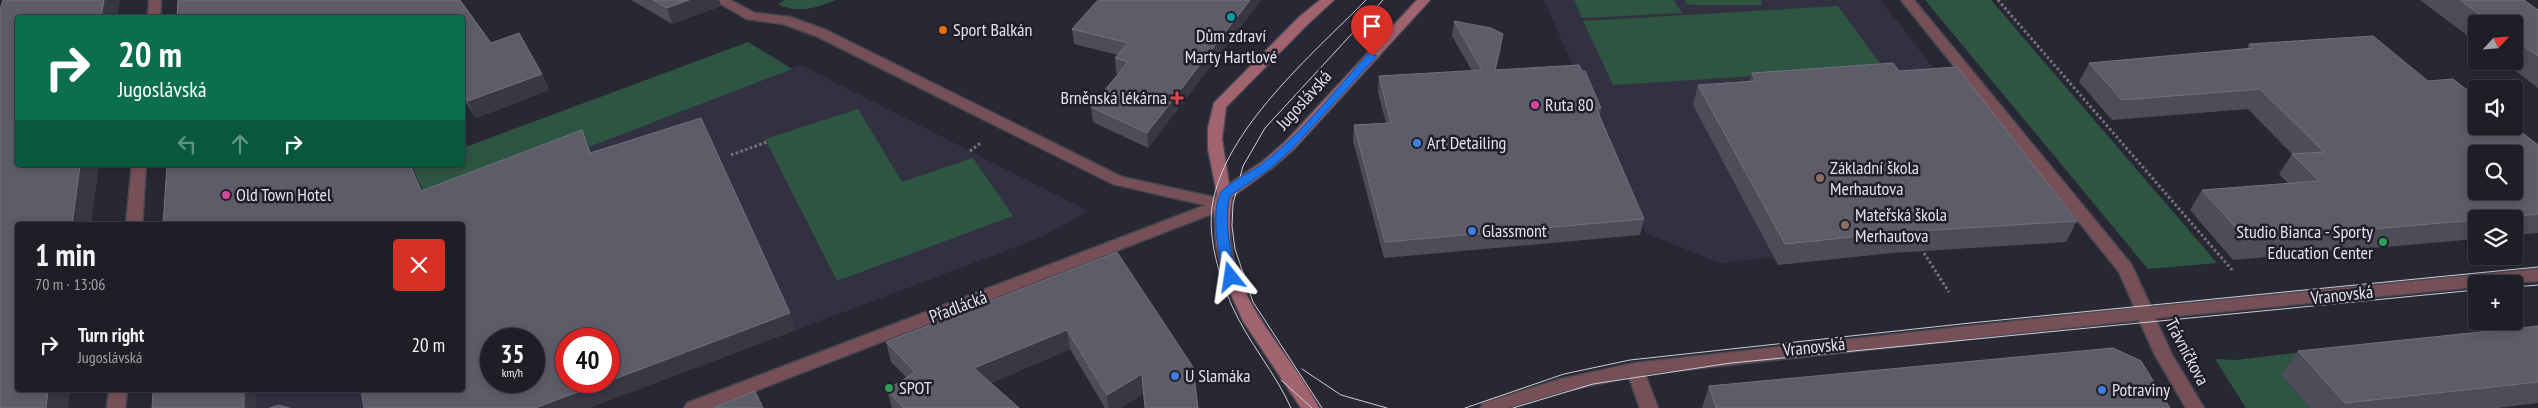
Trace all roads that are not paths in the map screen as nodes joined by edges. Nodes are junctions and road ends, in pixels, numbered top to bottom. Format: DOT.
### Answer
graph roads {
  1 [pos="155,0"];
  2 [pos="720,0"];
  3 [pos="1328,0"];
  4 [pos="1424,0"];
  5 [pos="1907,0"];
  6 [pos="154,15"];
  7 [pos="139,167"];
  8 [pos="1224,199"];
  9 [pos="134,222"];
  10 [pos="2538,275"];
  11 [pos="2145,314"];
  12 [pos="1635,368"];
  13 [pos="118,392"];
  14 [pos="116,408"];
  15 [pos="693,408"];
  16 [pos="1310,408"];
  17 [pos="1489,408"];
  18 [pos="1649,408"];
  19 [pos="2195,408"];
  1 -- 6 [label="street"];
  2 -- 8 [label="street"];
  3 -- 8 [label="street"];
  4 -- 8 [label="street, Jugoslávská"];
  5 -- 11 [label="street"];
  7 -- 9 [label="street"];
  8 -- 15 [label="street, Přadlácká"];
  8 -- 16 [label="street"];
  10 -- 11 [label="street, Vranovská"];
  11 -- 12 [label="street, Vranovská"];
  11 -- 19 [label="street, Trávníčkova"];
  12 -- 17 [label="street, Vranovská"];
  12 -- 18 [label="street"];
  13 -- 14 [label="street"];
}
